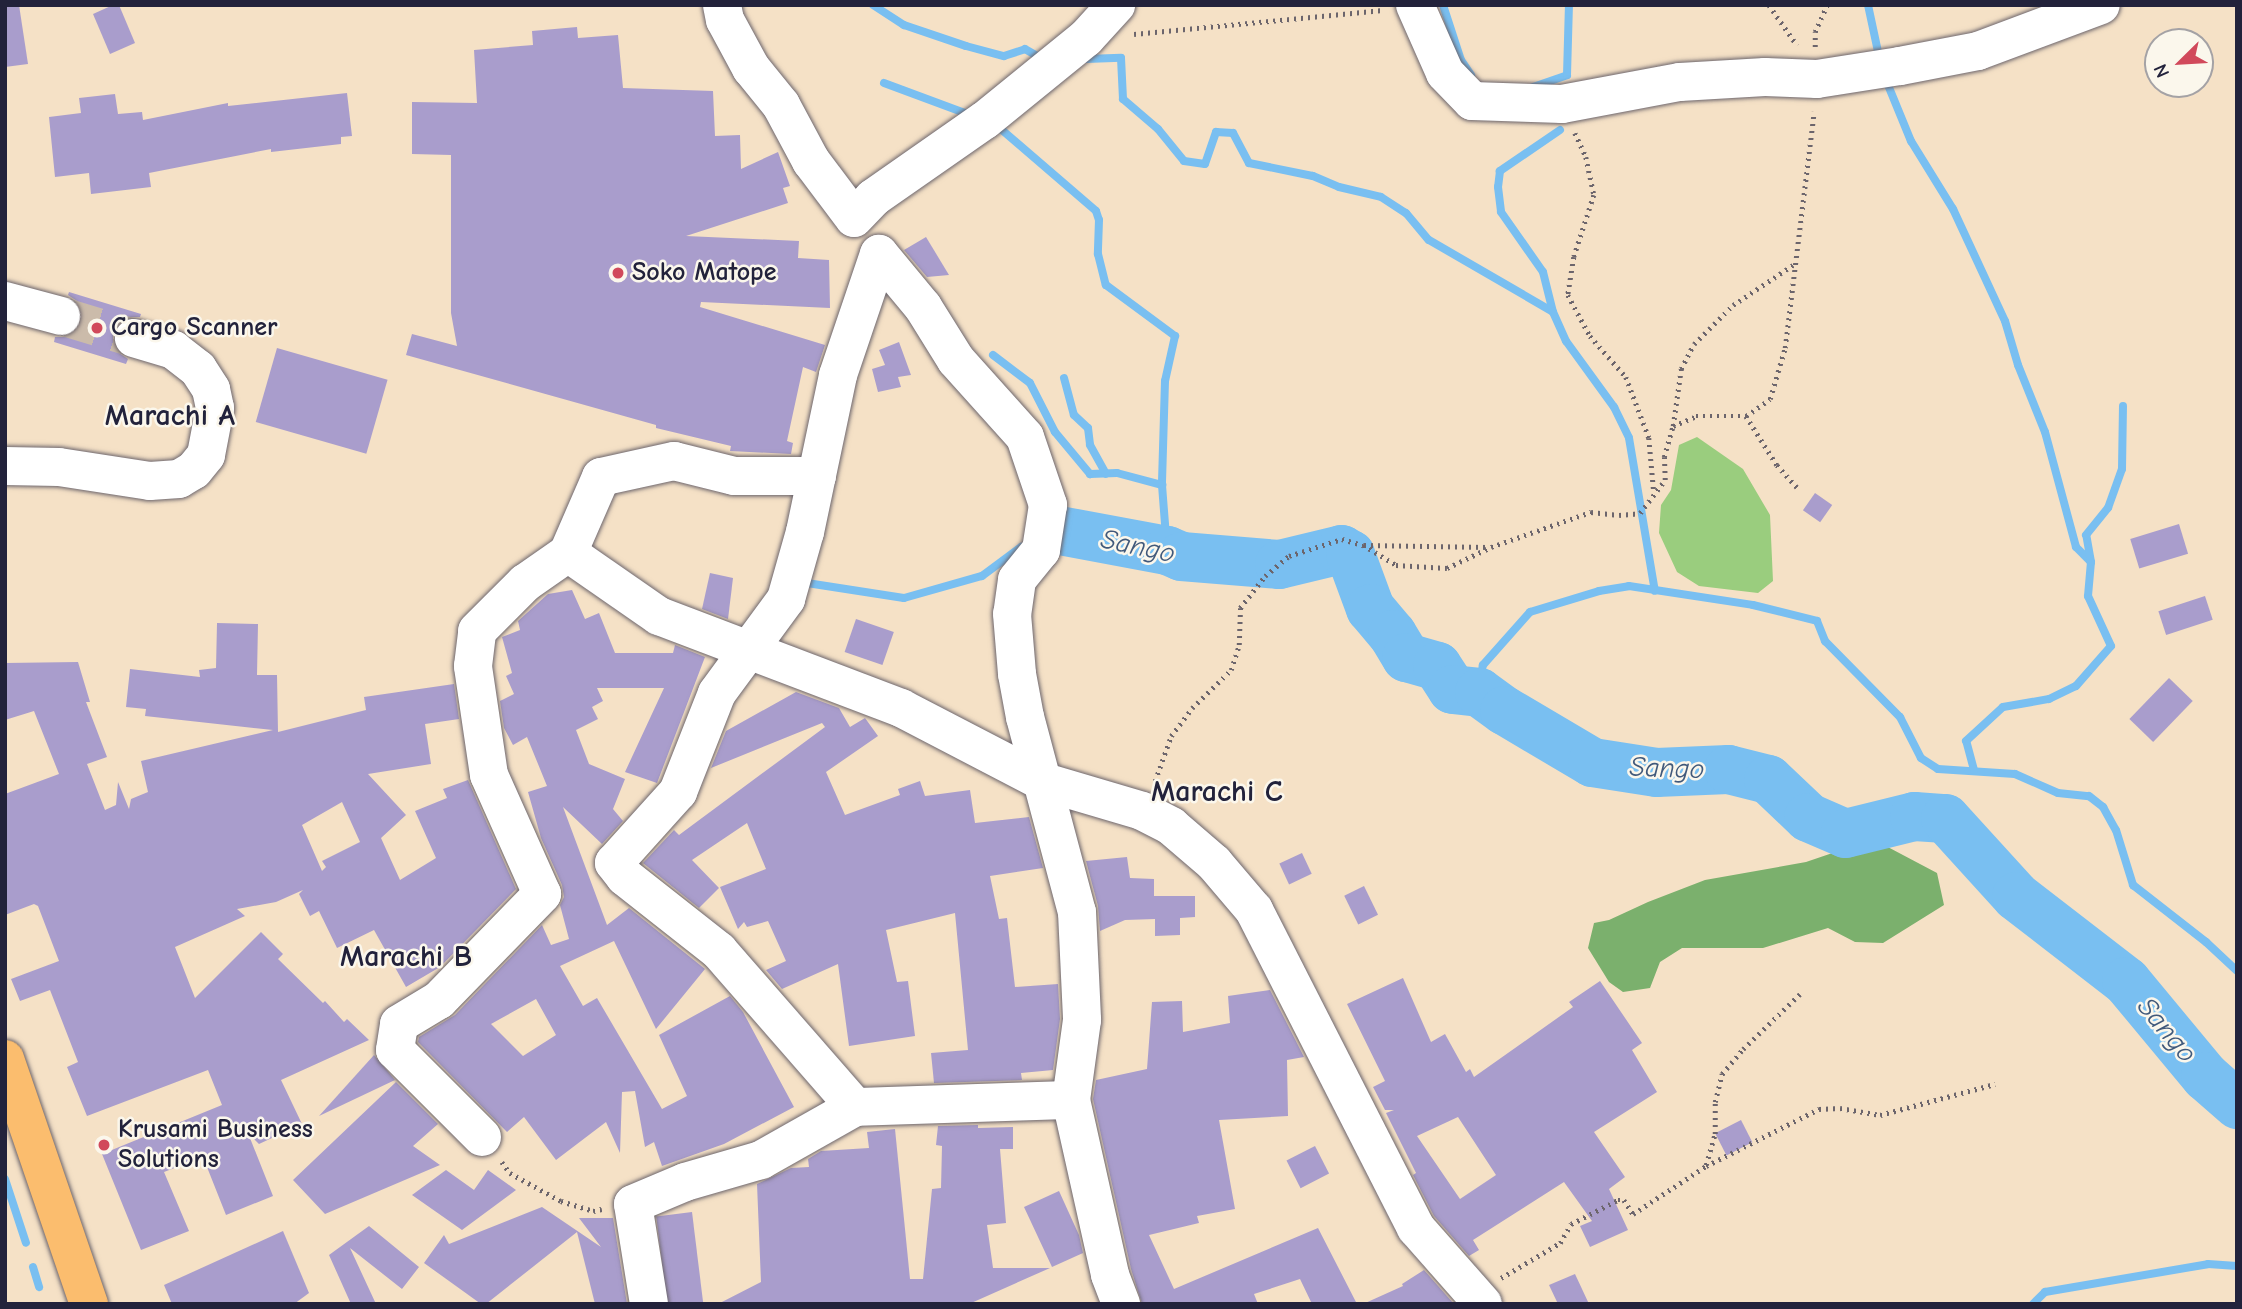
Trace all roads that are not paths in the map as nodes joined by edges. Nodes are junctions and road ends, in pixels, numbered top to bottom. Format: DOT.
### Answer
graph roads {
  1 [pos="722,5"];
  2 [pos="1116,5"];
  3 [pos="2101,5"];
  4 [pos="1415,6"];
  5 [pos="854,218"];
  6 [pos="879,254"];
  7 [pos="5,301"];
  8 [pos="61,316"];
  9 [pos="134,338"];
  10 [pos="5,466"];
  11 [pos="817,476"];
  12 [pos="568,554"];
  13 [pos="748,650"];
  14 [pos="1041,781"];
  15 [pos="5,1059"];
  16 [pos="1071,1100"];
  17 [pos="855,1107"];
  18 [pos="482,1137"];
  19 [pos="1477,1297"];
  20 [pos="89,1304"];
  21 [pos="649,1304"];
  22 [pos="1121,1304"];
  1 -- 5 [label="street"];
  2 -- 5 [label="street"];
  3 -- 4 [label="street"];
  5 -- 6 [label="street"];
  6 -- 11 [label="street"];
  6 -- 14 [label="street"];
  7 -- 8 [label="street"];
  9 -- 10 [label="street"];
  11 -- 12 [label="street"];
  11 -- 13 [label="street"];
  12 -- 13 [label="street"];
  12 -- 18 [label="street"];
  13 -- 14 [label="street"];
  13 -- 17 [label="street"];
  14 -- 16 [label="street"];
  14 -- 19 [label="street"];
  15 -- 20 [label="highway"];
  16 -- 17 [label="street"];
  16 -- 22 [label="street"];
  17 -- 21 [label="street"];
}
